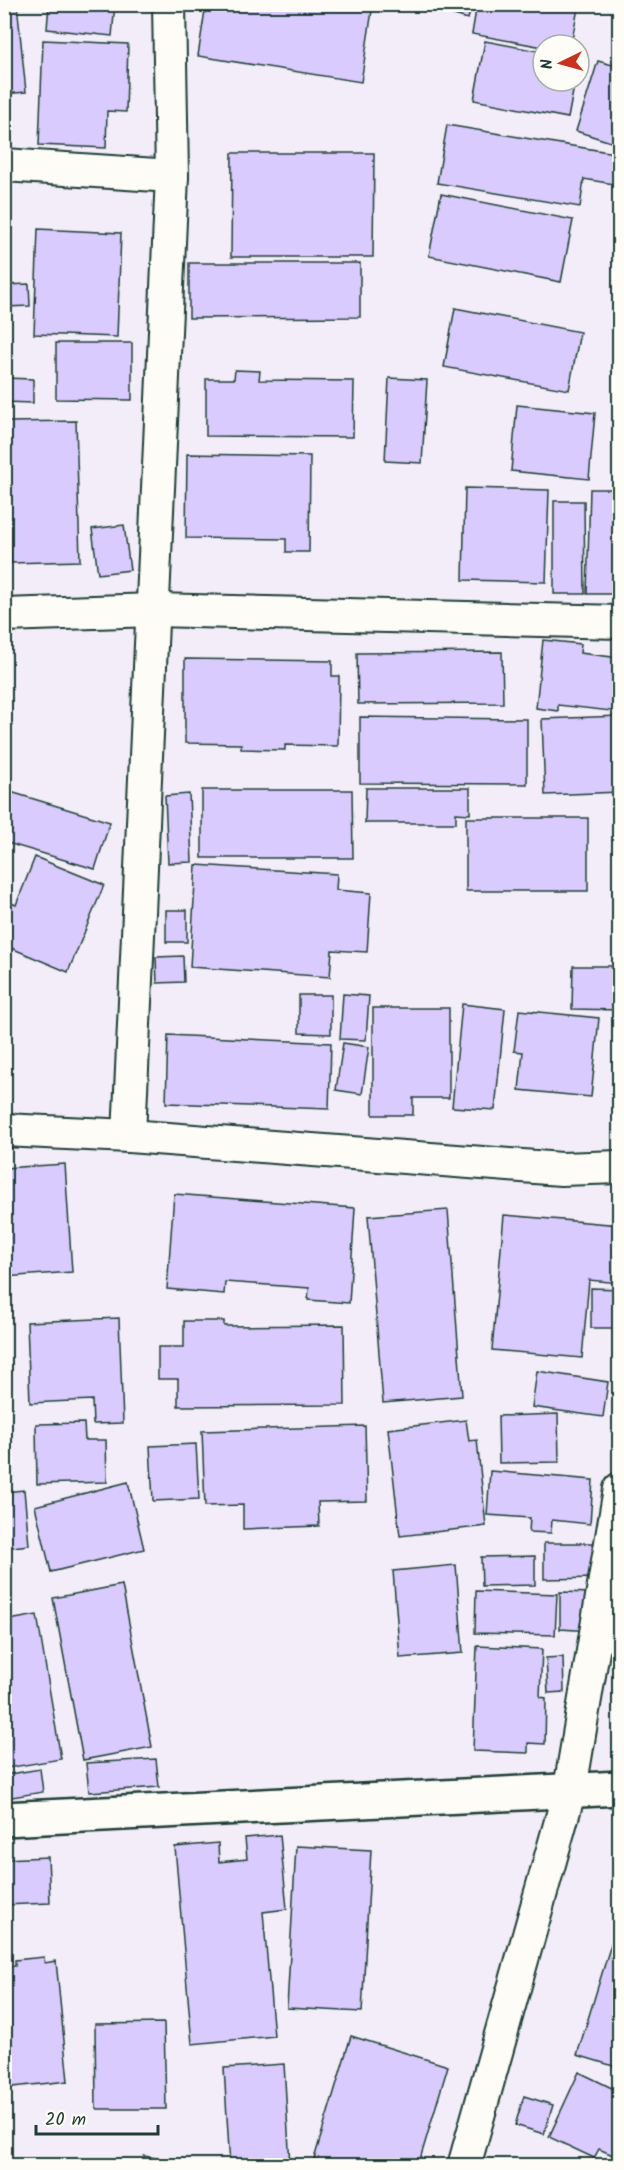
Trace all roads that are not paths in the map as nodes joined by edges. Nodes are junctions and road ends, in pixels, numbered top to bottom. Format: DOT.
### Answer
graph roads {
  1 [pos="169,4"];
  2 [pos="4,165"];
  3 [pos="172,176"];
  4 [pos="154,610"];
  5 [pos="4,615"];
  6 [pos="620,622"];
  7 [pos="4,1130"];
  8 [pos="129,1136"];
  9 [pos="620,1167"];
  10 [pos="620,1489"];
  11 [pos="620,1788"];
  12 [pos="570,1789"];
  13 [pos="4,1820"];
  14 [pos="464,2166"];
  1 -- 3 [label="street"];
  2 -- 3 [label="street"];
  3 -- 4 [label="street"];
  4 -- 5 [label="street"];
  4 -- 6 [label="street"];
  4 -- 8 [label="street"];
  7 -- 8 [label="street"];
  8 -- 9 [label="street"];
  10 -- 12 [label="street"];
  11 -- 12 [label="street"];
  12 -- 13 [label="street"];
  12 -- 14 [label="street"];
}
